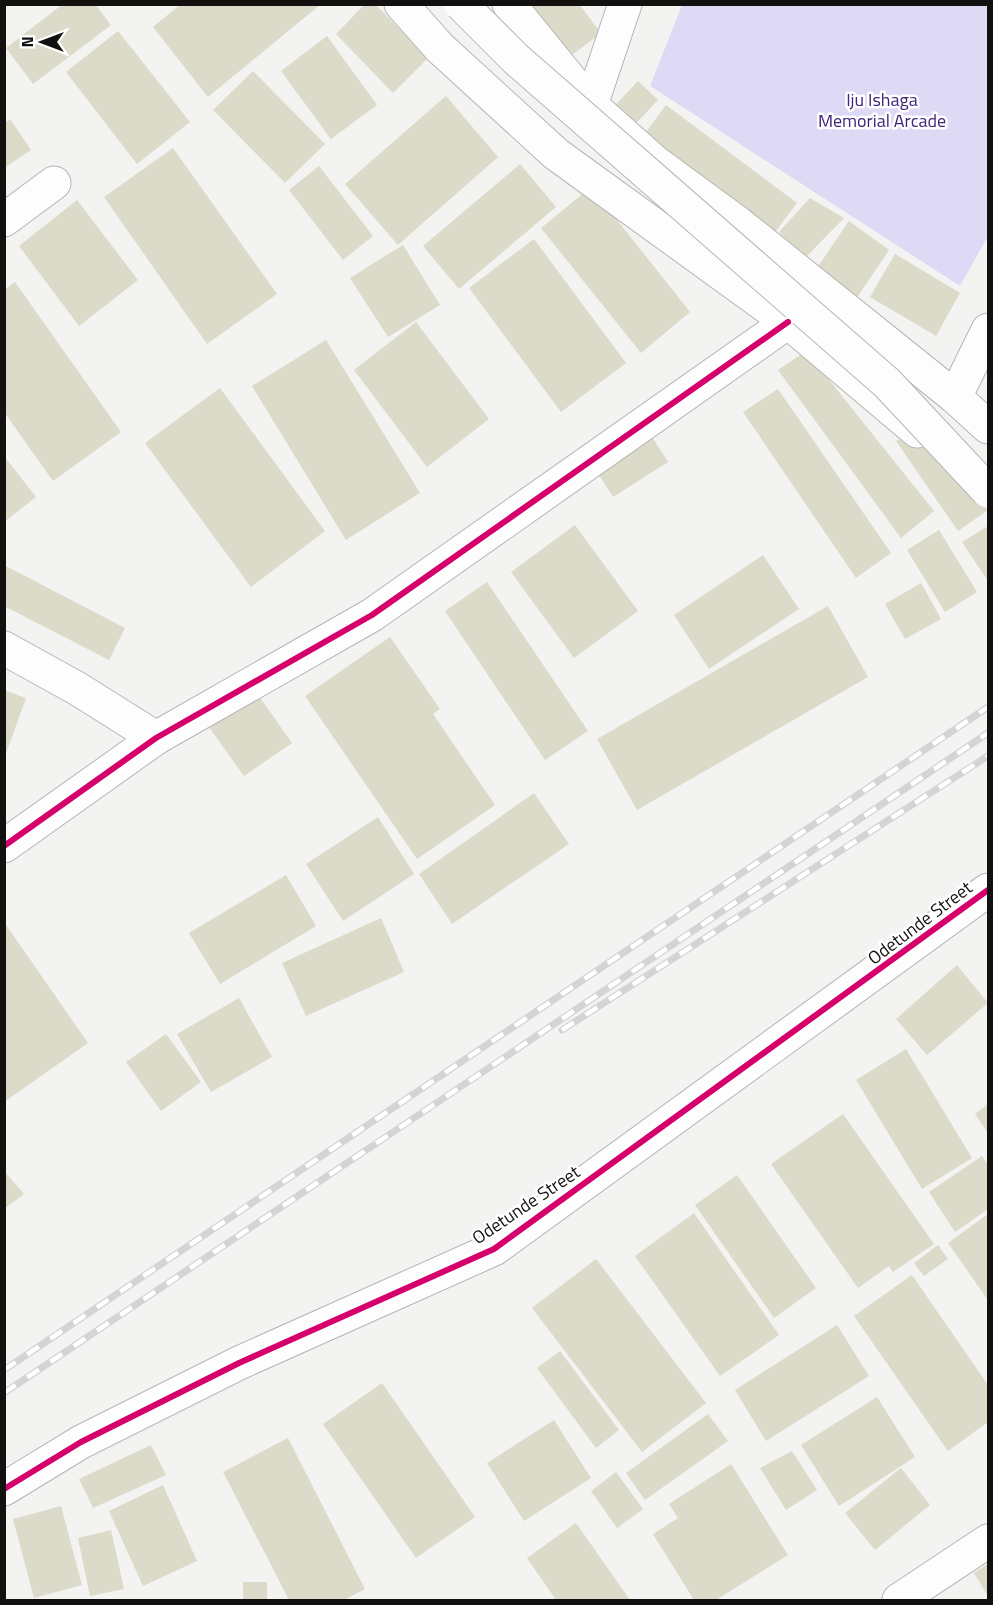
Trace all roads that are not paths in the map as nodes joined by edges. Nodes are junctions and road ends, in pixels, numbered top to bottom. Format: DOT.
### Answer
graph roads {
  1 [pos="401,4"];
  2 [pos="461,4"];
  3 [pos="509,4"];
  4 [pos="625,4"];
  5 [pos="591,105"];
  6 [pos="54,183"];
  7 [pos="4,220"];
  8 [pos="788,322"];
  9 [pos="988,330"];
  10 [pos="955,397"];
  11 [pos="988,427"];
  12 [pos="988,490"];
  13 [pos="4,648"];
  14 [pos="156,738"];
  15 [pos="4,846"];
  16 [pos="988,890"];
  17 [pos="4,1489"];
  18 [pos="988,1541"];
  19 [pos="900,1600"];
  1 -- 8 [label="street"];
  2 -- 12 [label="street, bridge"];
  3 -- 5 [label="street"];
  4 -- 5 [label="street"];
  5 -- 10 [label="street"];
  6 -- 7 [label="street"];
  8 -- 12 [label="street"];
  8 -- 14 [label="street"];
  9 -- 10 [label="street"];
  10 -- 11 [label="street"];
  13 -- 14 [label="street"];
  14 -- 15 [label="street"];
  16 -- 17 [label="street, Odetunde Street"];
  18 -- 19 [label="street"];
}
